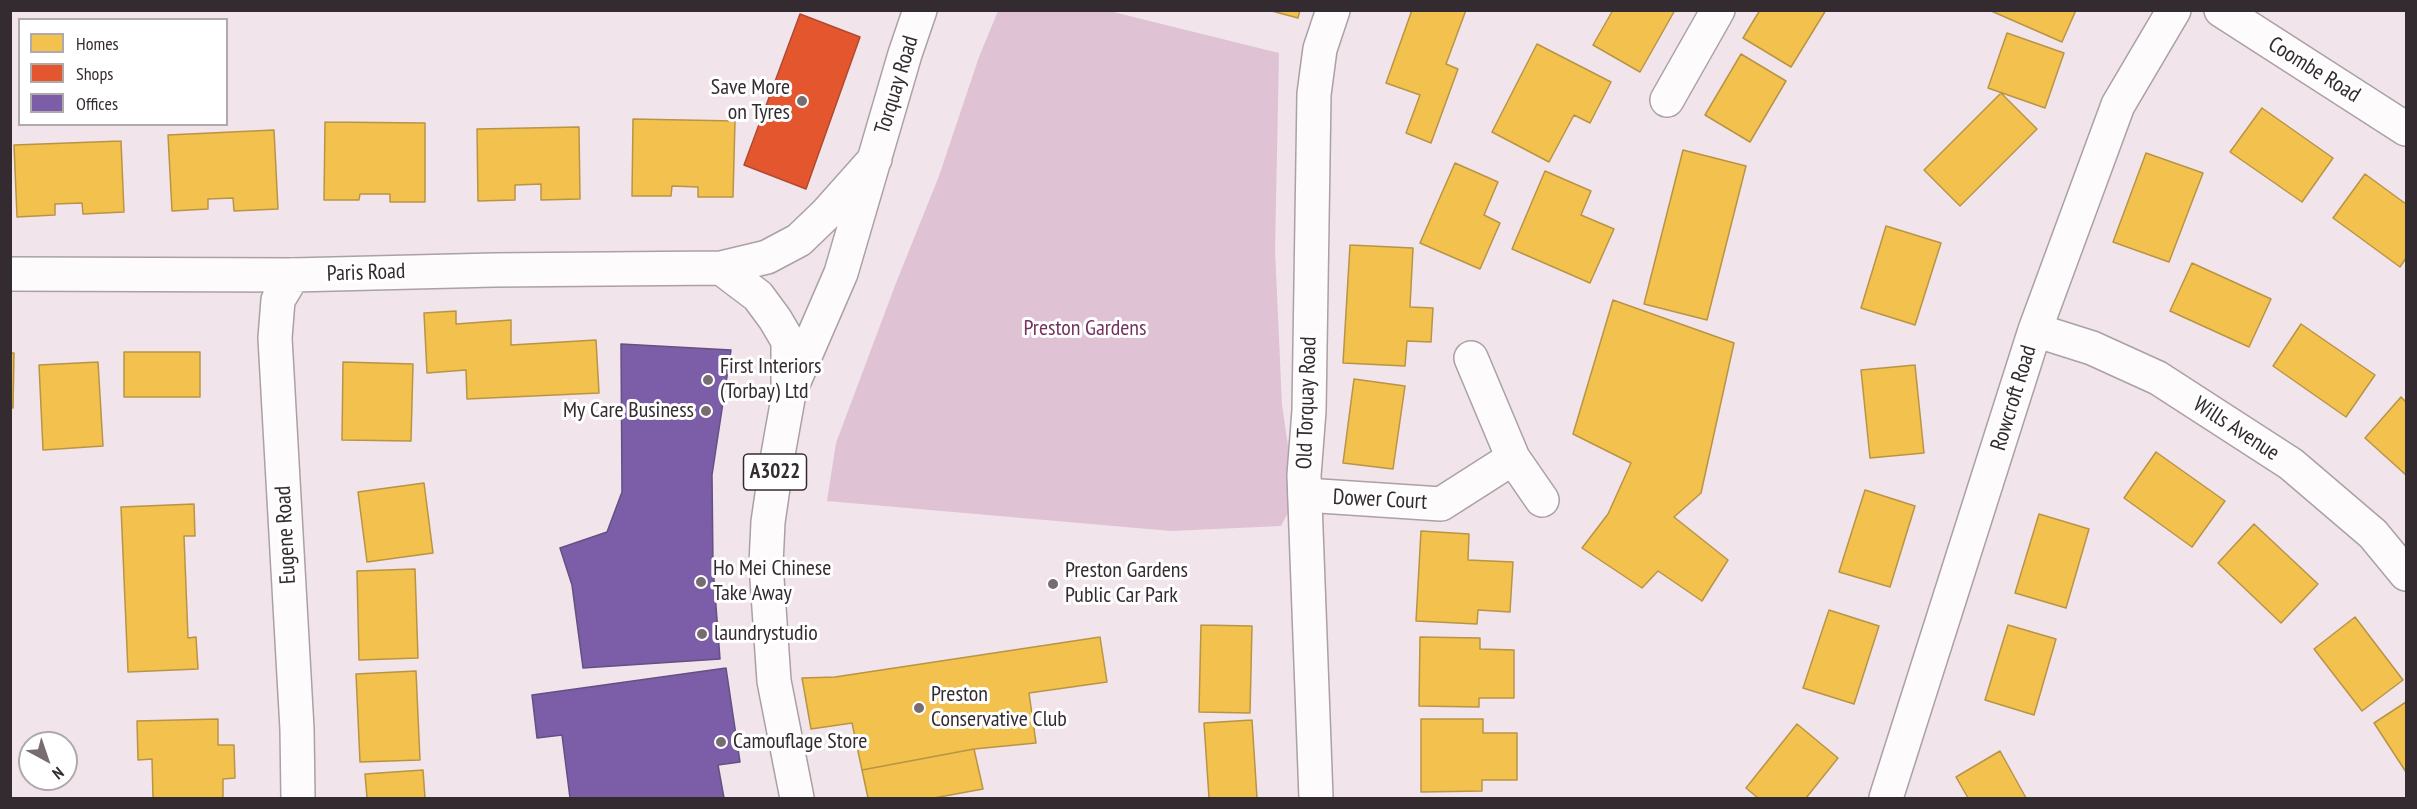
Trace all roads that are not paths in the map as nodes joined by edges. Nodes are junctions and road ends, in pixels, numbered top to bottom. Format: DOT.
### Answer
graph roads {
  1 [pos="920,10"];
  2 [pos="1333,10"];
  3 [pos="1718,10"];
  4 [pos="2174,10"];
  5 [pos="2221,10"];
  6 [pos="1667,100"];
  7 [pos="2406,129"];
  8 [pos="875,159"];
  9 [pos="721,268"];
  10 [pos="10,274"];
  11 [pos="293,276"];
  12 [pos="2035,330"];
  13 [pos="1471,358"];
  14 [pos="789,393"];
  15 [pos="1513,458"];
  16 [pos="1305,495"];
  17 [pos="1542,500"];
  18 [pos="2406,574"];
  19 [pos="298,798"];
  20 [pos="797,798"];
  21 [pos="1316,798"];
  22 [pos="1886,798"];
  1 -- 8 [label="street, Torquay Road / A3022"];
  2 -- 16 [label="street, Old Torquay Road"];
  3 -- 6 [label="street"];
  4 -- 12 [label="street, Rowcroft Road"];
  5 -- 7 [label="street, Coombe Road"];
  8 -- 9 [label="street, Paris Road"];
  8 -- 14 [label="street, A3022"];
  9 -- 11 [label="street, Paris Road"];
  9 -- 14 [label="street"];
  10 -- 11 [label="street, Paris Road"];
  11 -- 19 [label="street, Eugene Road"];
  12 -- 18 [label="street, Wills Avenue"];
  12 -- 22 [label="street, Rowcroft Road"];
  13 -- 15 [label="street"];
  14 -- 20 [label="street, A3022"];
  15 -- 16 [label="street, Dower Court"];
  15 -- 17 [label="street"];
  16 -- 21 [label="street, Old Torquay Road"];
}
